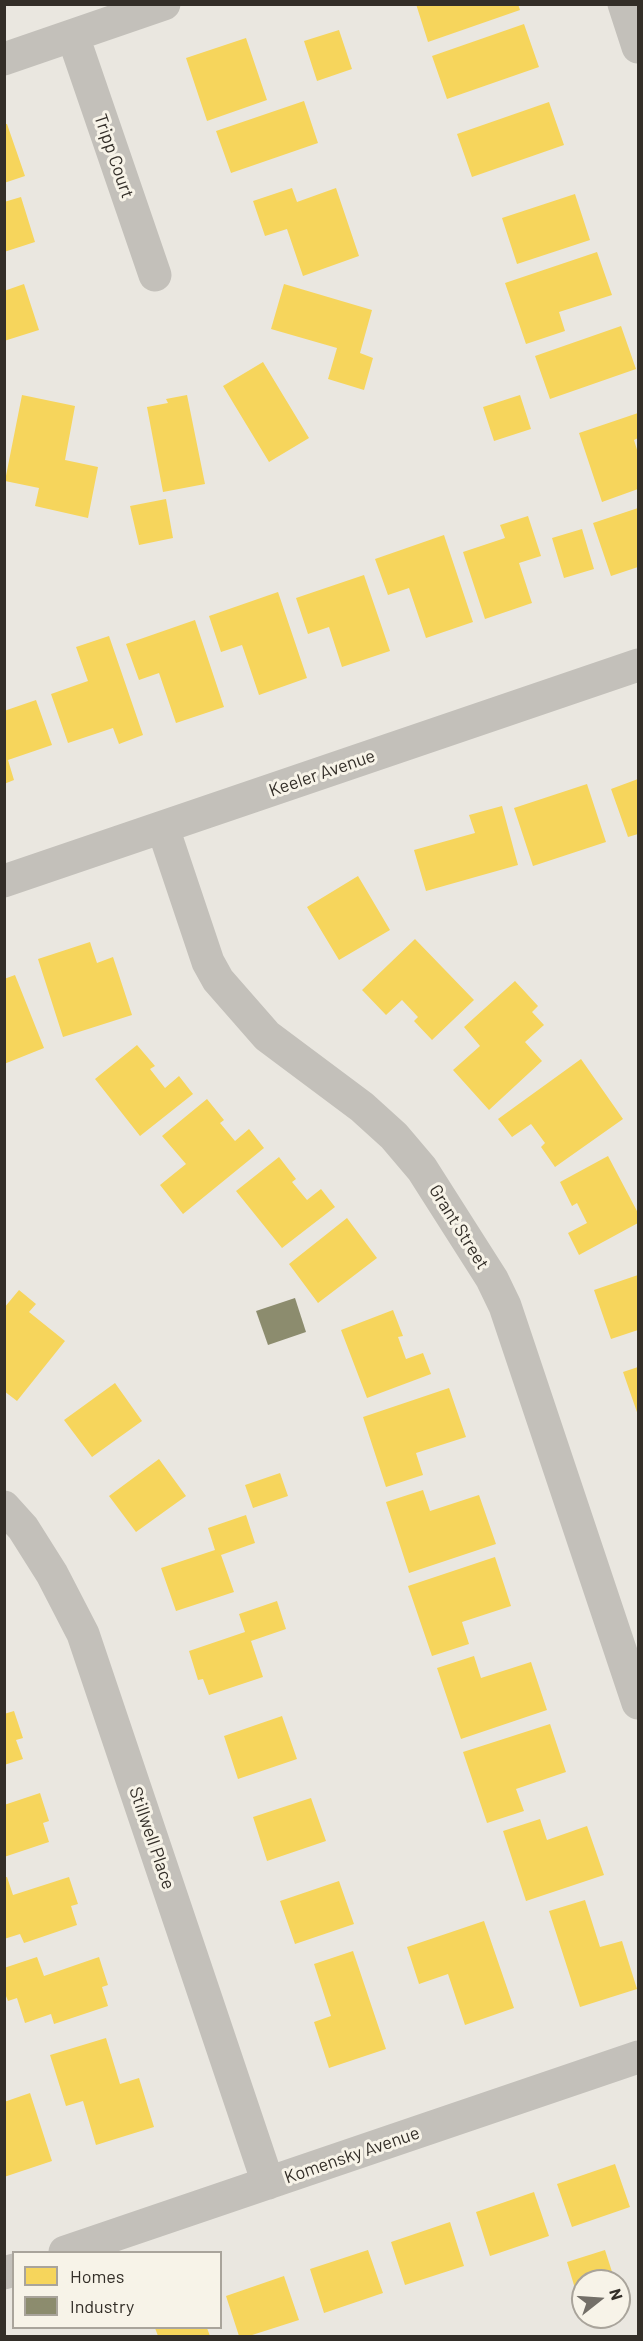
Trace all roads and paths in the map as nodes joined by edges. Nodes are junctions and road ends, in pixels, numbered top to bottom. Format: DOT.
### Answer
graph roads {
  1 [pos="164,4"];
  2 [pos="624,4"];
  3 [pos="73,36"];
  4 [pos="639,47"];
  5 [pos="4,59"];
  6 [pos="155,275"];
  7 [pos="639,665"];
  8 [pos="163,828"];
  9 [pos="4,881"];
  10 [pos="4,1507"];
  11 [pos="639,1703"];
  12 [pos="639,2057"];
  13 [pos="267,2183"];
  14 [pos="71,2251"];
  1 -- 3 [label="street"];
  2 -- 4 [label="street"];
  3 -- 5 [label="street"];
  3 -- 6 [label="street, Tripp Court"];
  7 -- 8 [label="street, Keeler Avenue"];
  8 -- 9 [label="street, Keeler Avenue"];
  8 -- 11 [label="street, Grant Street"];
  10 -- 13 [label="street, Stillwell Place"];
  12 -- 13 [label="street, Komensky Avenue"];
  13 -- 14 [label="street, Komensky Avenue"];
}
